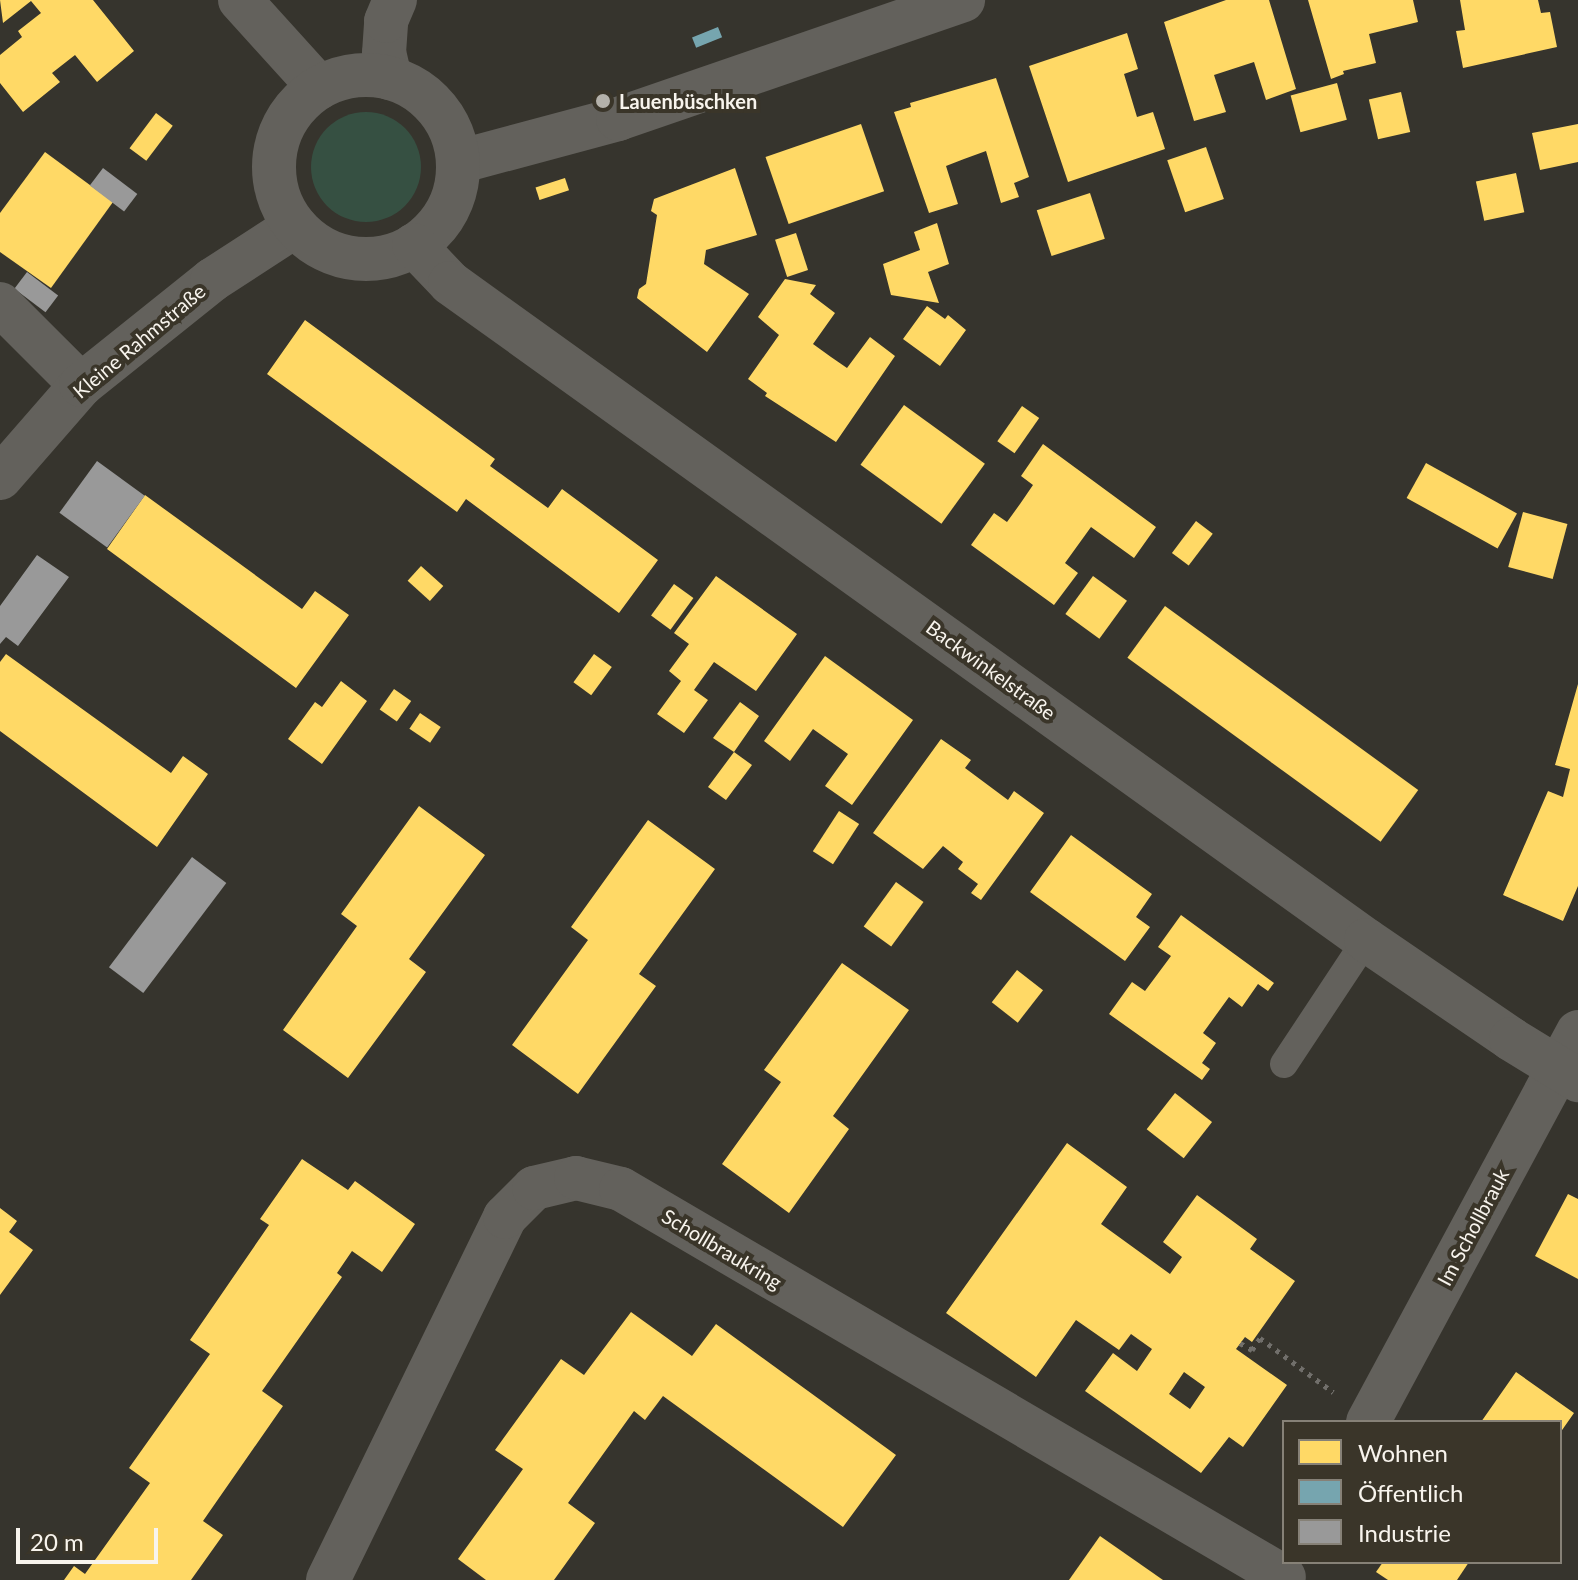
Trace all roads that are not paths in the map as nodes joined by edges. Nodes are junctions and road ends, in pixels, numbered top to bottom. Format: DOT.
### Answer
graph roads {
  1 [pos="240,0"];
  2 [pos="395,0"];
  3 [pos="963,0"];
  4 [pos="390,78"];
  5 [pos="319,87"];
  6 [pos="458,162"];
  7 [pos="295,226"];
  8 [pos="414,245"];
  9 [pos="0,304"];
  10 [pos="81,385"];
  11 [pos="0,478"];
  12 [pos="1366,940"];
  13 [pos="1571,1060"];
  14 [pos="1284,1064"];
  15 [pos="1370,1418"];
  16 [pos="1287,1573"];
  17 [pos="328,1580"];
  1 -- 5 [label="street"];
  2 -- 4 [label="street"];
  3 -- 6 [label="street"];
  4 -- 5 [label="street"];
  4 -- 6 [label="street"];
  5 -- 7 [label="street"];
  6 -- 8 [label="street"];
  7 -- 8 [label="street"];
  7 -- 10 [label="street, Kleine Rahmstraße"];
  8 -- 12 [label="street, Backwinkelstraße"];
  9 -- 10 [label="street"];
  10 -- 11 [label="street, Kleine Rahmstraße"];
  12 -- 13 [label="street, Backwinkelstraße"];
  12 -- 14 [label="lane"];
  13 -- 15 [label="street, Im Schollbrauk"];
  16 -- 17 [label="street, Schollbraukring"];
}
